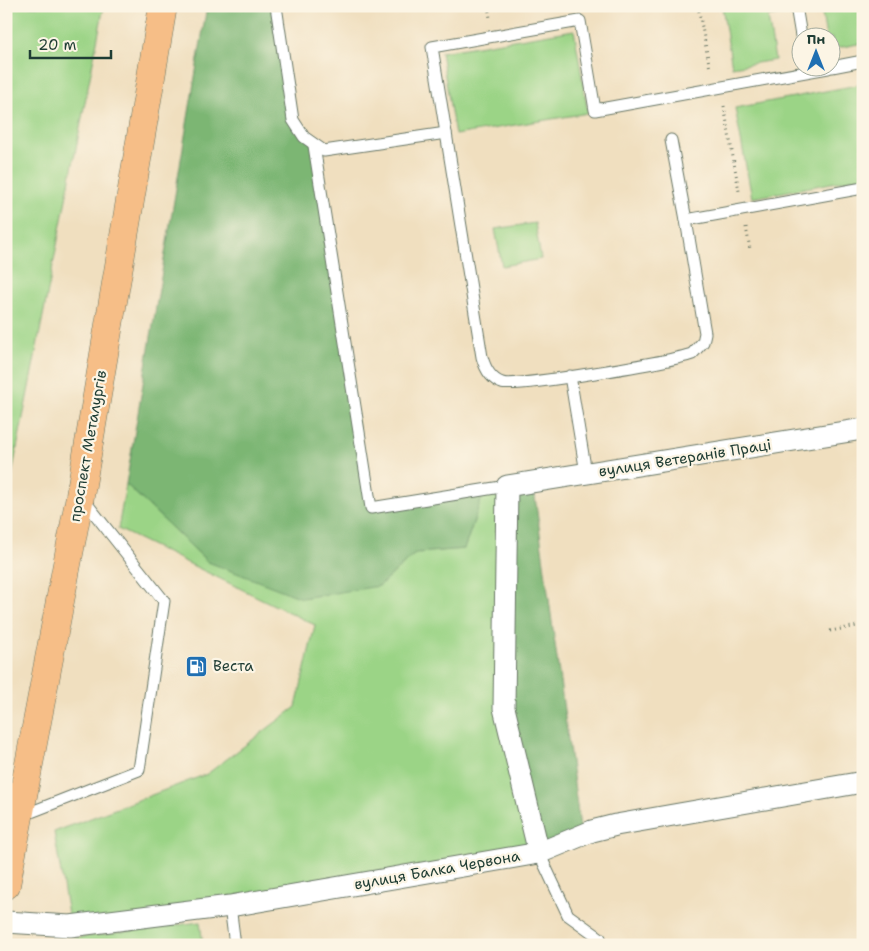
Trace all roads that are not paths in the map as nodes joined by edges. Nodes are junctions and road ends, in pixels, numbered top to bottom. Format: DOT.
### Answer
graph roads {
  1 [pos="163,6"];
  2 [pos="276,6"];
  3 [pos="796,6"];
  4 [pos="800,28"];
  5 [pos="863,61"];
  6 [pos="842,65"];
  7 [pos="792,73"];
  8 [pos="446,133"];
  9 [pos="671,140"];
  10 [pos="314,146"];
  11 [pos="863,188"];
  12 [pos="686,220"];
  13 [pos="570,376"];
  14 [pos="863,429"];
  15 [pos="586,473"];
  16 [pos="507,486"];
  17 [pos="80,496"];
  18 [pos="863,782"];
  19 [pos="19,816"];
  20 [pos="540,852"];
  21 [pos="6,885"];
  22 [pos="230,906"];
  23 [pos="6,922"];
  24 [pos="235,945"];
  25 [pos="603,945"];
  1 -- 17 [label="main road, проспект Металургів"];
  2 -- 10 [label="lane"];
  3 -- 4 [label="lane"];
  5 -- 6 [label="lane"];
  7 -- 8 [label="lane"];
  8 -- 10 [label="lane"];
  8 -- 13 [label="lane"];
  9 -- 12 [label="lane"];
  10 -- 16 [label="lane"];
  11 -- 12 [label="lane"];
  12 -- 13 [label="lane"];
  13 -- 15 [label="lane"];
  14 -- 15 [label="street, вулиця Ветеранів Праці"];
  15 -- 16 [label="street, вулиця Ветеранів Праці"];
  16 -- 20 [label="street"];
  17 -- 19 [label="main road, проспект Металургів"];
  17 -- 19 [label="lane"];
  18 -- 20 [label="street, вулиця Балка Червона"];
  19 -- 21 [label="main road, проспект Металургів"];
  20 -- 22 [label="street, вулиця Балка Червона"];
  20 -- 25 [label="lane"];
  22 -- 23 [label="street, вулиця Балка Червона"];
  22 -- 24 [label="lane"];
}
